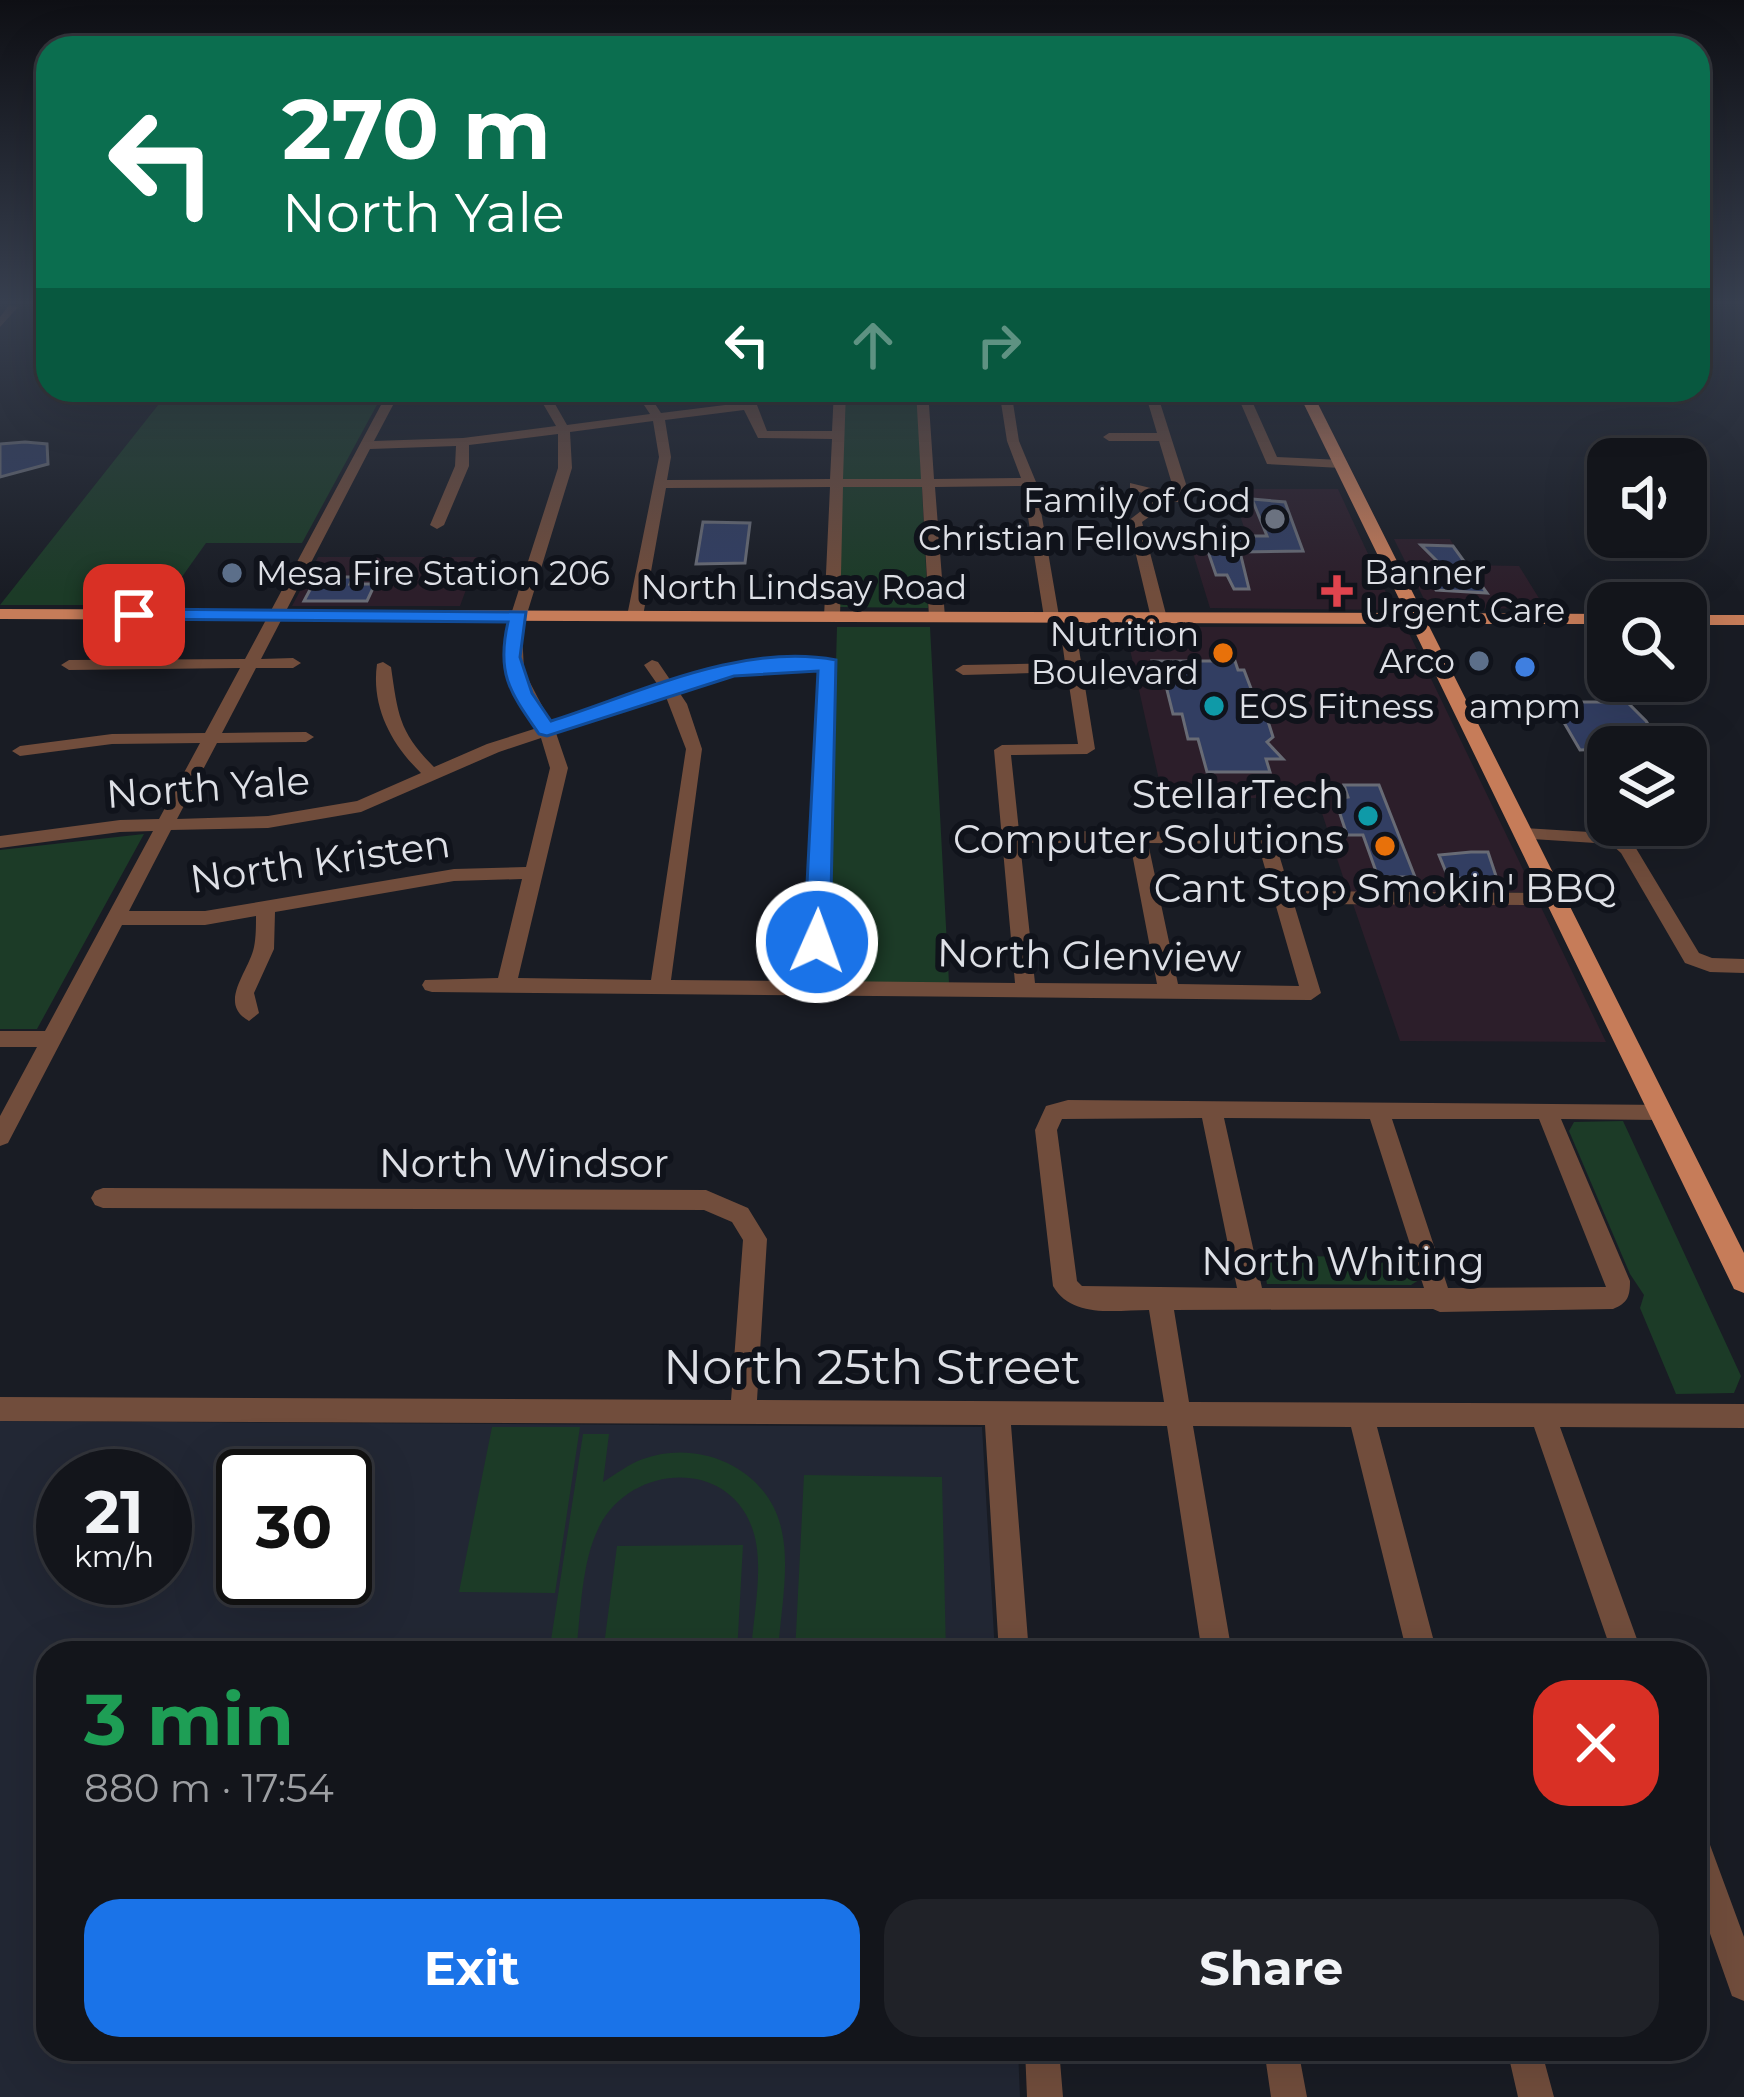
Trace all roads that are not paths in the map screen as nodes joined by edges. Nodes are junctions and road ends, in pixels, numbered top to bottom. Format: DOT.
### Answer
graph roads {
  1 [pos="389,402"];
  2 [pos="548,402"];
  3 [pos="648,402"];
  4 [pos="749,402"];
  5 [pos="840,402"];
  6 [pos="923,402"];
  7 [pos="1007,402"];
  8 [pos="1154,402"];
  9 [pos="1246,402"];
  10 [pos="1310,402"];
  11 [pos="751,405"];
  12 [pos="658,417"];
  13 [pos="564,430"];
  14 [pos="839,435"];
  15 [pos="1109,437"];
  16 [pos="1165,437"];
  17 [pos="463,442"];
  18 [pos="366,446"];
  19 [pos="1340,464"];
  20 [pos="928,482"];
  21 [pos="1029,482"];
  22 [pos="662,484"];
  23 [pos="838,484"];
  24 [pos="1135,486"];
  25 [pos="1174,499"];
  26 [pos="437,525"];
  27 [pos="0,614"];
  28 [pos="278,615"];
  29 [pos="519,616"];
  30 [pos="635,616"];
  31 [pos="832,617"];
  32 [pos="937,617"];
  33 [pos="1059,618"];
  34 [pos="1159,618"];
  35 [pos="1418,619"];
  36 [pos="1587,620"];
  37 [pos="1707,620"];
  38 [pos="1744,620"];
  39 [pos="252,663"];
  40 [pos="293,663"];
  41 [pos="652,664"];
  42 [pos="69,665"];
  43 [pos="383,667"];
  44 [pos="1075,667"];
  45 [pos="963,670"];
  46 [pos="668,690"];
  47 [pos="547,730"];
  48 [pos="213,737"];
  49 [pos="306,737"];
  50 [pos="20,751"];
  51 [pos="434,776"];
  52 [pos="166,824"];
  53 [pos="1523,834"];
  54 [pos="1010,837"];
  55 [pos="1138,838"];
  56 [pos="0,842"];
  57 [pos="533,873"];
  58 [pos="1283,898"];
  59 [pos="1556,898"];
  60 [pos="266,910"];
  61 [pos="116,919"];
  62 [pos="1744,966"];
  63 [pos="432,985"];
  64 [pos="506,985"];
  65 [pos="660,985"];
  66 [pos="815,986"];
  67 [pos="1026,991"];
  68 [pos="1169,992"];
  69 [pos="248,1012"];
  70 [pos="0,1039"];
  71 [pos="52,1039"];
  72 [pos="1211,1109"];
  73 [pos="1378,1110"];
  74 [pos="1546,1111"];
  75 [pos="1660,1111"];
  76 [pos="0,1137"];
  77 [pos="103,1198"];
  78 [pos="1744,1280"];
  79 [pos="1160,1300"];
  80 [pos="1252,1300"];
  81 [pos="1440,1301"];
  82 [pos="0,1409"];
  83 [pos="743,1412"];
  84 [pos="997,1413"];
  85 [pos="1178,1414"];
  86 [pos="1361,1414"];
  87 [pos="1543,1415"];
  88 [pos="1744,1416"];
  89 [pos="1013,1641"];
  90 [pos="1215,1641"];
  91 [pos="1419,1641"];
  92 [pos="1623,1641"];
  93 [pos="1707,1879"];
  94 [pos="1744,1984"];
  95 [pos="1043,2061"];
  96 [pos="1283,2061"];
  97 [pos="1527,2061"];
  98 [pos="1046,2097"];
  99 [pos="1289,2097"];
  100 [pos="1537,2097"];
  1 -- 18 [label="street"];
  2 -- 13 [label="street"];
  3 -- 12 [label="street"];
  4 -- 11 [label="street"];
  5 -- 14 [label="street"];
  6 -- 20 [label="street"];
  7 -- 21 [label="street"];
  8 -- 16 [label="street"];
  9 -- 19 [label="street"];
  10 -- 19 [label="main road"];
  11 -- 12 [label="street"];
  11 -- 14 [label="street"];
  12 -- 13 [label="street"];
  12 -- 22 [label="street"];
  13 -- 17 [label="street"];
  13 -- 29 [label="street"];
  14 -- 23 [label="street"];
  15 -- 16 [label="street"];
  16 -- 25 [label="street"];
  17 -- 18 [label="street"];
  17 -- 26 [label="street"];
  18 -- 28 [label="street"];
  19 -- 35 [label="main road"];
  20 -- 21 [label="street"];
  20 -- 23 [label="street"];
  20 -- 32 [label="street"];
  21 -- 33 [label="street"];
  22 -- 23 [label="street"];
  22 -- 30 [label="street"];
  23 -- 31 [label="street"];
  24 -- 25 [label="street"];
  25 -- 34 [label="street"];
  27 -- 28 [label="main road, North Lindsay Road"];
  28 -- 29 [label="main road, North Lindsay Road"];
  28 -- 39 [label="street"];
  29 -- 30 [label="main road, North Lindsay Road"];
  29 -- 47 [label="street"];
  30 -- 31 [label="main road, North Lindsay Road"];
  31 -- 32 [label="main road, North Lindsay Road"];
  32 -- 33 [label="main road, North Lindsay Road"];
  33 -- 34 [label="main road, North Lindsay Road"];
  33 -- 44 [label="street"];
  34 -- 35 [label="main road, North Lindsay Road"];
  35 -- 36 [label="main road, North Lindsay Road"];
  35 -- 53 [label="main road"];
  37 -- 38 [label="main road"];
  39 -- 40 [label="street"];
  39 -- 42 [label="street"];
  39 -- 48 [label="street"];
  41 -- 46 [label="street"];
  43 -- 51 [label="street"];
  44 -- 45 [label="street"];
  44 -- 54 [label="street"];
  46 -- 47 [label="street, North Yale"];
  46 -- 65 [label="street"];
  46 -- 66 [label="street, North Yale"];
  47 -- 51 [label="street, North Yale"];
  47 -- 57 [label="street"];
  48 -- 49 [label="street"];
  48 -- 50 [label="street"];
  48 -- 52 [label="street"];
  51 -- 52 [label="street, North Yale"];
  52 -- 56 [label="street, North Yale"];
  52 -- 61 [label="street"];
  53 -- 59 [label="main road"];
  53 -- 62 [label="street"];
  54 -- 55 [label="street"];
  54 -- 67 [label="street"];
  55 -- 58 [label="street"];
  55 -- 68 [label="street"];
  57 -- 60 [label="street, North Kristen"];
  57 -- 64 [label="street"];
  58 -- 59 [label="street"];
  58 -- 68 [label="street, North Glenview"];
  59 -- 75 [label="main road"];
  60 -- 61 [label="street, North Kristen"];
  60 -- 69 [label="street"];
  61 -- 71 [label="street"];
  63 -- 64 [label="street, North Glenview"];
  64 -- 65 [label="street, North Glenview"];
  65 -- 66 [label="street, North Glenview"];
  66 -- 67 [label="street, North Glenview"];
  67 -- 68 [label="street, North Glenview"];
  70 -- 71 [label="street"];
  71 -- 76 [label="street"];
  72 -- 73 [label="street"];
  72 -- 79 [label="street, North Whiting"];
  72 -- 80 [label="street"];
  73 -- 74 [label="street"];
  73 -- 81 [label="street"];
  74 -- 75 [label="street"];
  74 -- 81 [label="street, North Whiting"];
  75 -- 78 [label="main road"];
  77 -- 83 [label="street, North Windsor"];
  79 -- 80 [label="street, North Whiting"];
  79 -- 85 [label="street"];
  80 -- 81 [label="street, North Whiting"];
  82 -- 83 [label="street, North 25th Street"];
  83 -- 84 [label="street, North 25th Street"];
  84 -- 85 [label="street, North 25th Street"];
  84 -- 89 [label="street"];
  85 -- 86 [label="street, North 25th Street"];
  85 -- 90 [label="street"];
  86 -- 87 [label="street, North 25th Street"];
  86 -- 91 [label="street"];
  87 -- 88 [label="street, North 25th Street"];
  87 -- 92 [label="street"];
  93 -- 94 [label="street"];
  95 -- 98 [label="street"];
  96 -- 99 [label="street"];
  97 -- 100 [label="street"];
}
